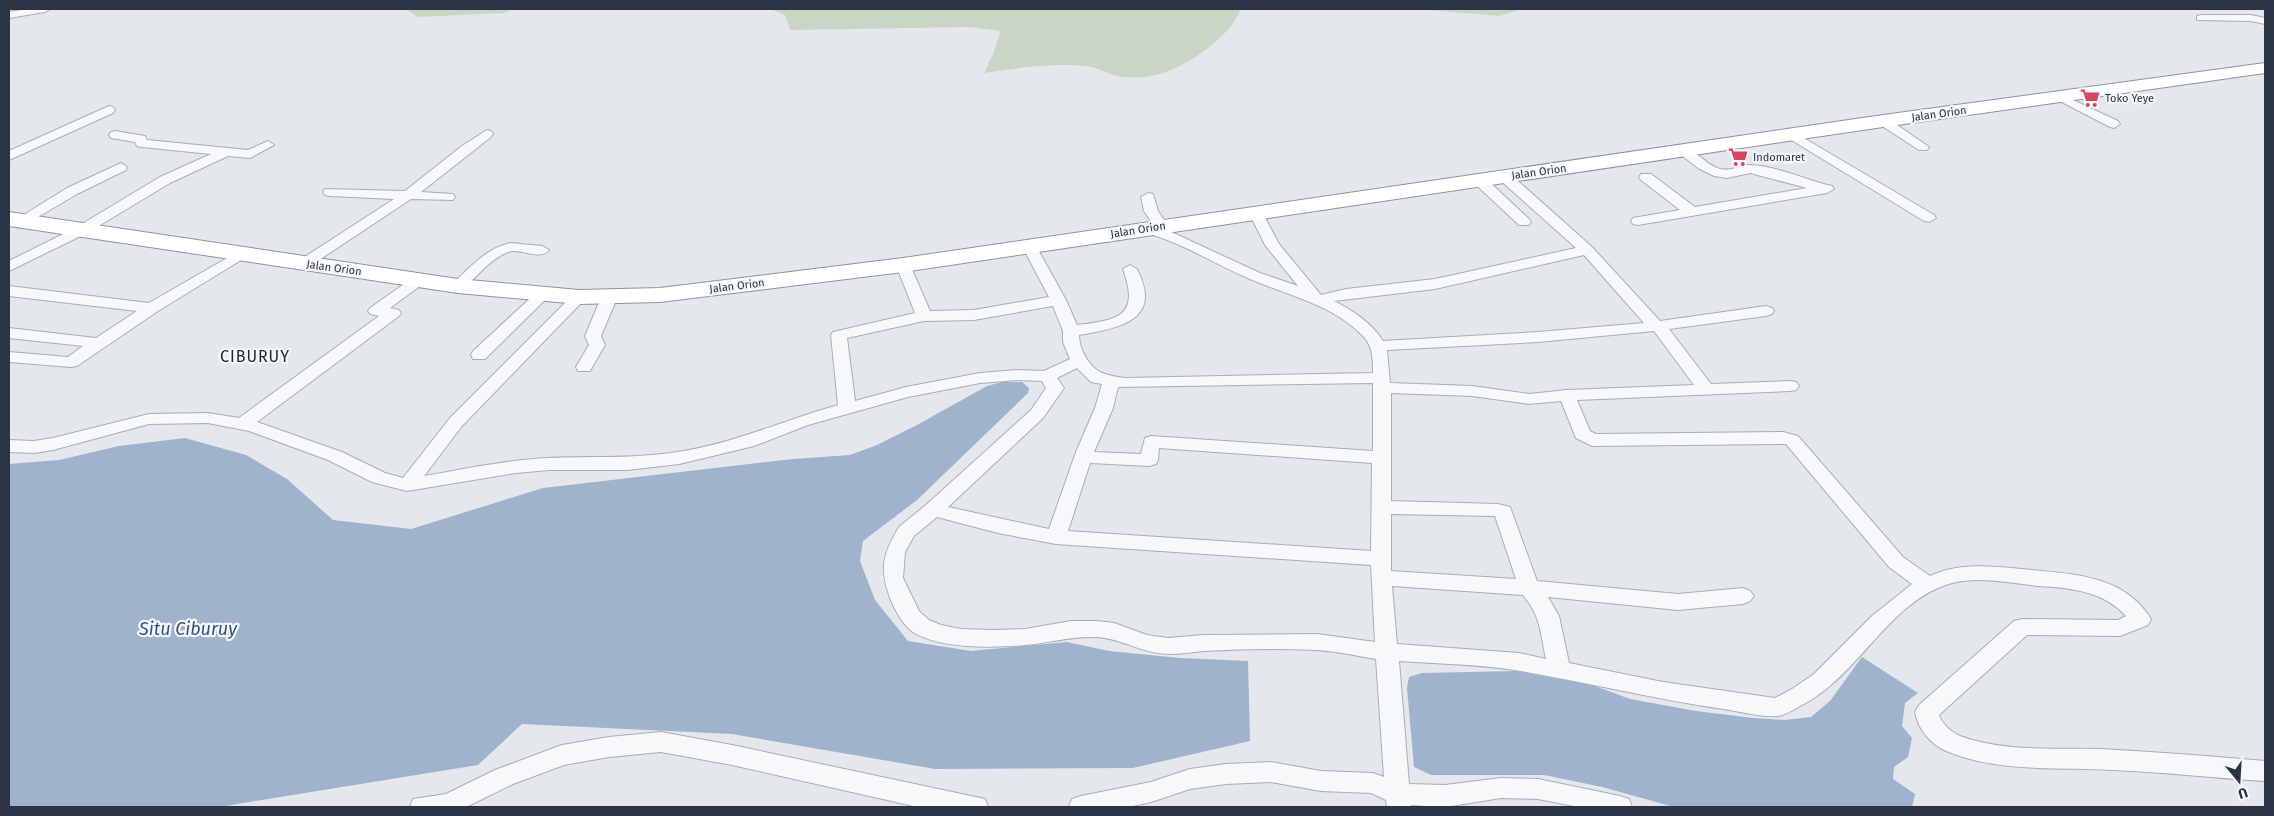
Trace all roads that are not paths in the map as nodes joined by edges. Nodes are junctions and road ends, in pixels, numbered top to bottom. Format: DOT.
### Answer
graph roads {
  1 [pos="39,9"];
  2 [pos="2198,9"];
  3 [pos="9,15"];
  4 [pos="2265,21"];
  5 [pos="2265,68"];
  6 [pos="2060,97"];
  7 [pos="109,110"];
  8 [pos="1883,122"];
  9 [pos="2114,124"];
  10 [pos="488,134"];
  11 [pos="115,135"];
  12 [pos="1792,135"];
  13 [pos="268,145"];
  14 [pos="1923,147"];
  15 [pos="1684,150"];
  16 [pos="227,151"];
  17 [pos="9,156"];
  18 [pos="121,167"];
  19 [pos="1505,177"];
  20 [pos="1646,177"];
  21 [pos="1478,180"];
  22 [pos="330,192"];
  23 [pos="408,196"];
  24 [pos="448,197"];
  25 [pos="1148,197"];
  26 [pos="1692,212"];
  27 [pos="1256,213"];
  28 [pos="1929,218"];
  29 [pos="15,220"];
  30 [pos="1638,221"];
  31 [pos="1524,222"];
  32 [pos="1154,228"];
  33 [pos="82,230"];
  34 [pos="1029,246"];
  35 [pos="542,250"];
  36 [pos="1587,250"];
  37 [pos="241,254"];
  38 [pos="305,263"];
  39 [pos="903,265"];
  40 [pos="9,267"];
  41 [pos="1130,269"];
  42 [pos="419,280"];
  43 [pos="458,286"];
  44 [pos="9,291"];
  45 [pos="542,295"];
  46 [pos="579,297"];
  47 [pos="609,298"];
  48 [pos="1317,299"];
  49 [pos="1058,300"];
  50 [pos="152,308"];
  51 [pos="1766,311"];
  52 [pos="924,316"];
  53 [pos="1657,326"];
  54 [pos="1071,331"];
  55 [pos="9,333"];
  56 [pos="97,343"];
  57 [pos="1378,346"];
  58 [pos="479,355"];
  59 [pos="9,357"];
  60 [pos="1079,361"];
  61 [pos="584,367"];
  62 [pos="1046,376"];
  63 [pos="1111,382"];
  64 [pos="1382,383"];
  65 [pos="1790,386"];
  66 [pos="1707,390"];
  67 [pos="1568,395"];
  68 [pos="847,408"];
  69 [pos="242,424"];
  70 [pos="9,446"];
  71 [pos="1084,457"];
  72 [pos="1382,458"];
  73 [pos="408,485"];
  74 [pos="1381,507"];
  75 [pos="933,510"];
  76 [pos="1056,536"];
  77 [pos="1381,568"];
  78 [pos="1928,585"];
  79 [pos="1529,588"];
  80 [pos="1743,596"];
  81 [pos="1387,652"];
  82 [pos="1559,670"];
  83 [pos="2265,771"];
  84 [pos="1398,801"];
  85 [pos="932,803"];
  86 [pos="448,806"];
  87 [pos="422,807"];
  88 [pos="976,807"];
  89 [pos="1081,807"];
  90 [pos="1620,807"];
  1 -- 3 [label="street"];
  2 -- 4 [label="street"];
  5 -- 6 [label="highway, Jalan Orion"];
  6 -- 8 [label="highway, Jalan Orion"];
  6 -- 9 [label="street"];
  7 -- 17 [label="street"];
  8 -- 12 [label="highway, Jalan Orion"];
  8 -- 14 [label="street"];
  10 -- 23 [label="street"];
  11 -- 16 [label="street"];
  12 -- 15 [label="highway, Jalan Orion"];
  12 -- 28 [label="street"];
  13 -- 16 [label="street"];
  15 -- 19 [label="highway, Jalan Orion"];
  15 -- 26 [label="street"];
  16 -- 33 [label="street"];
  18 -- 29 [label="street"];
  19 -- 21 [label="highway, Jalan Orion"];
  19 -- 36 [label="street"];
  20 -- 26 [label="street"];
  21 -- 27 [label="highway, Jalan Orion"];
  21 -- 31 [label="street"];
  22 -- 23 [label="street"];
  23 -- 24 [label="street"];
  23 -- 38 [label="street"];
  25 -- 32 [label="street"];
  26 -- 30 [label="street"];
  27 -- 32 [label="highway, Jalan Orion"];
  27 -- 48 [label="street"];
  29 -- 33 [label="highway, Jalan Orion"];
  32 -- 34 [label="highway, Jalan Orion"];
  32 -- 48 [label="street"];
  33 -- 37 [label="highway, Jalan Orion"];
  33 -- 40 [label="street"];
  34 -- 39 [label="highway, Jalan Orion"];
  34 -- 49 [label="street"];
  35 -- 43 [label="street"];
  36 -- 48 [label="street"];
  36 -- 53 [label="street"];
  37 -- 38 [label="highway, Jalan Orion"];
  37 -- 50 [label="street"];
  38 -- 42 [label="highway, Jalan Orion"];
  39 -- 47 [label="highway, Jalan Orion"];
  39 -- 52 [label="street"];
  41 -- 54 [label="street"];
  42 -- 43 [label="highway, Jalan Orion"];
  42 -- 69 [label="street"];
  43 -- 45 [label="highway, Jalan Orion"];
  44 -- 50 [label="street"];
  45 -- 46 [label="highway, Jalan Orion"];
  45 -- 58 [label="street"];
  46 -- 47 [label="highway, Jalan Orion"];
  46 -- 73 [label="street"];
  47 -- 61 [label="street"];
  48 -- 57 [label="street"];
  49 -- 52 [label="street"];
  49 -- 54 [label="street"];
  50 -- 56 [label="street"];
  51 -- 53 [label="street"];
  52 -- 68 [label="street"];
  53 -- 57 [label="street"];
  53 -- 66 [label="street"];
  54 -- 60 [label="street"];
  55 -- 56 [label="street"];
  56 -- 59 [label="street"];
  57 -- 64 [label="street"];
  60 -- 62 [label="street"];
  60 -- 63 [label="street"];
  62 -- 68 [label="street"];
  62 -- 75 [label="street"];
  63 -- 64 [label="street"];
  63 -- 71 [label="street"];
  64 -- 67 [label="street"];
  64 -- 72 [label="street"];
  65 -- 66 [label="street"];
  66 -- 67 [label="street"];
  67 -- 78 [label="street"];
  68 -- 73 [label="street"];
  69 -- 70 [label="street"];
  69 -- 73 [label="street"];
  71 -- 72 [label="street"];
  71 -- 76 [label="street"];
  72 -- 74 [label="street"];
  74 -- 77 [label="street"];
  74 -- 79 [label="street"];
  75 -- 76 [label="street"];
  75 -- 81 [label="street"];
  76 -- 77 [label="street"];
  77 -- 79 [label="street"];
  77 -- 81 [label="street"];
  78 -- 82 [label="street"];
  78 -- 83 [label="street"];
  79 -- 80 [label="street"];
  79 -- 82 [label="street"];
  81 -- 82 [label="street"];
  81 -- 84 [label="street"];
  84 -- 89 [label="street"];
  84 -- 90 [label="street"];
  85 -- 86 [label="street"];
  85 -- 88 [label="street"];
  86 -- 87 [label="street"];
}
